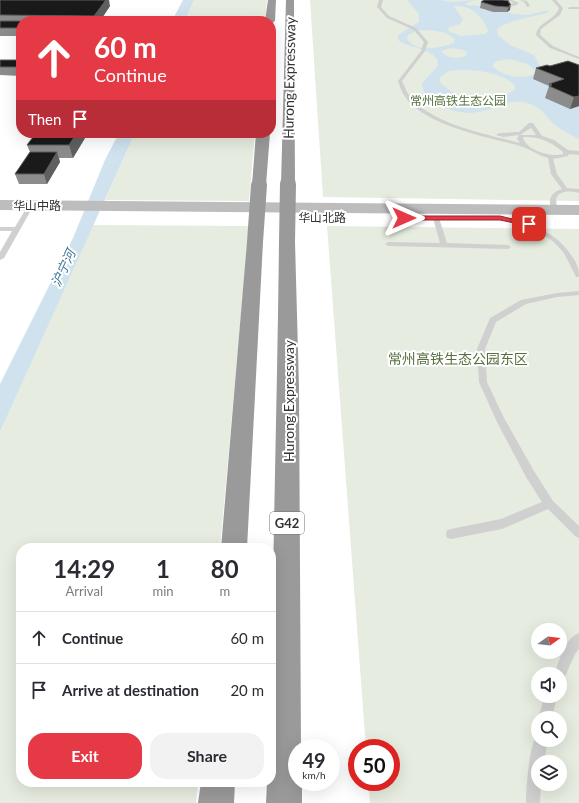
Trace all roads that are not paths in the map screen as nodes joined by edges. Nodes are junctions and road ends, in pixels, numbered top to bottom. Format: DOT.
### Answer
graph roads {
  1 [pos="272,0"];
  2 [pos="290,0"];
  3 [pos="382,0"];
  4 [pos="554,0"];
  5 [pos="498,1"];
  6 [pos="526,3"];
  7 [pos="569,8"];
  8 [pos="579,8"];
  9 [pos="270,16"];
  10 [pos="579,58"];
  11 [pos="484,134"];
  12 [pos="521,136"];
  13 [pos="263,138"];
  14 [pos="541,138"];
  15 [pos="527,146"];
  16 [pos="566,152"];
  17 [pos="579,153"];
  18 [pos="550,156"];
  19 [pos="566,190"];
  20 [pos="579,191"];
  21 [pos="0,205"];
  22 [pos="554,210"];
  23 [pos="579,210"];
  24 [pos="70,211"];
  25 [pos="103,211"];
  26 [pos="0,216"];
  27 [pos="24,217"];
  28 [pos="436,218"];
  29 [pos="500,218"];
  30 [pos="579,218"];
  31 [pos="0,229"];
  32 [pos="388,244"];
  33 [pos="444,246"];
  34 [pos="508,247"];
  35 [pos="0,258"];
  36 [pos="579,275"];
  37 [pos="579,293"];
  38 [pos="549,504"];
  39 [pos="579,533"];
  40 [pos="451,534"];
  41 [pos="234,543"];
  42 [pos="579,639"];
  43 [pos="563,667"];
  44 [pos="540,747"];
  45 [pos="218,787"];
  46 [pos="216,803"];
  47 [pos="284,803"];
  48 [pos="533,803"];
  1 -- 9 [label="highway, Hurong Expressway"];
  2 -- 47 [label="highway, Hurong Expressway / G42, bridge"];
  3 -- 11 [label="lane"];
  4 -- 10 [label="lane"];
  5 -- 6 [label="lane"];
  7 -- 8 [label="lane"];
  11 -- 12 [label="lane"];
  11 -- 15 [label="lane"];
  12 -- 14 [label="lane"];
  12 -- 14 [label="lane"];
  12 -- 15 [label="lane"];
  13 -- 41 [label="highway, Hurong Expressway, bridge"];
  14 -- 16 [label="lane"];
  15 -- 18 [label="lane"];
  16 -- 17 [label="lane"];
  16 -- 18 [label="lane"];
  18 -- 19 [label="lane"];
  19 -- 20 [label="lane"];
  19 -- 22 [label="lane"];
  21 -- 27 [label="main road, 华山中路"];
  22 -- 23 [label="main road, 华山北路"];
  22 -- 25 [label="main road, 华山北路"];
  24 -- 25 [label="main road, 华山北路"];
  24 -- 27 [label="main road, 华山中路"];
  25 -- 28 [label="main road, 华山北路"];
  26 -- 27 [label="main road, 华山中路"];
  27 -- 31 [label="lane"];
  27 -- 35 [label="lane"];
  28 -- 29 [label="main road, 华山北路"];
  28 -- 33 [label="lane"];
  29 -- 30 [label="main road, 华山北路"];
  29 -- 36 [label="lane"];
  32 -- 33 [label="lane"];
  33 -- 34 [label="lane"];
  37 -- 38 [label="lane"];
  38 -- 39 [label="lane"];
  38 -- 40 [label="lane"];
  42 -- 43 [label="lane"];
  44 -- 48 [label="lane"];
  45 -- 46 [label="highway"];
}
